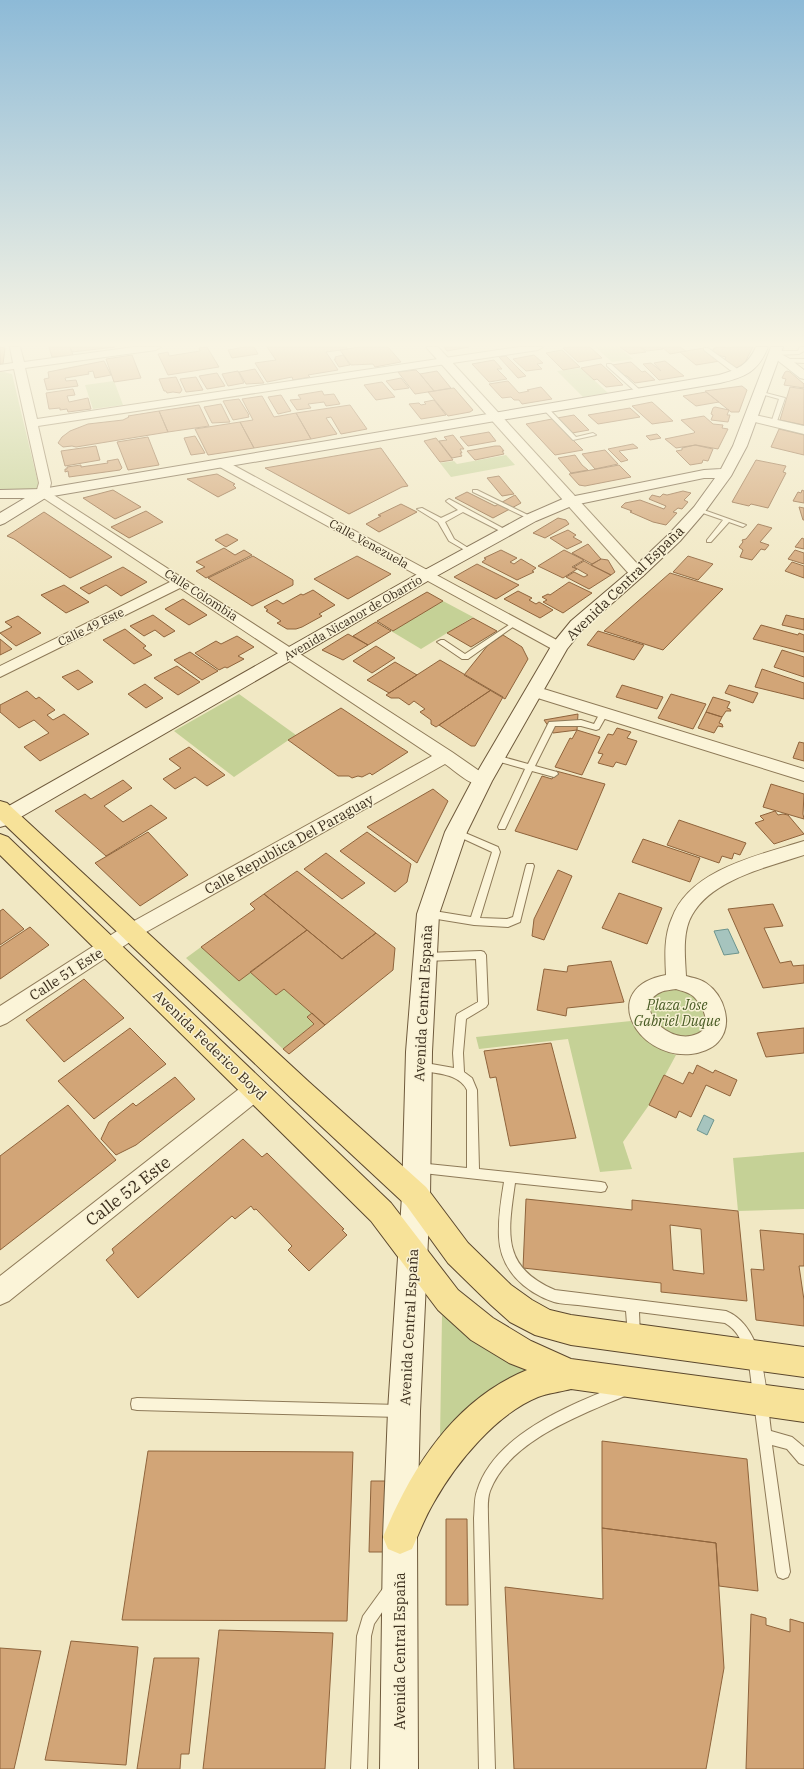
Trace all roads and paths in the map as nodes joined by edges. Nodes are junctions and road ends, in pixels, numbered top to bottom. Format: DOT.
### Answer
graph roads {
  1 [pos="33,430"];
  2 [pos="420,430"];
  3 [pos="506,430"];
  4 [pos="566,430"];
  5 [pos="746,430"];
  6 [pos="593,435"];
  7 [pos="222,463"];
  8 [pos="726,473"];
  9 [pos="475,491"];
  10 [pos="42,493"];
  11 [pos="0,494"];
  12 [pos="449,500"];
  13 [pos="570,501"];
  14 [pos="420,509"];
  15 [pos="463,510"];
  16 [pos="699,510"];
  17 [pos="531,518"];
  18 [pos="0,520"];
  19 [pos="727,520"];
  20 [pos="441,521"];
  21 [pos="743,525"];
  22 [pos="506,532"];
  23 [pos="709,541"];
  24 [pos="470,551"];
  25 [pos="637,573"];
  26 [pos="427,575"];
  27 [pos="182,582"];
  28 [pos="515,623"];
  29 [pos="441,642"];
  30 [pos="559,647"];
  31 [pos="291,654"];
  32 [pos="0,672"];
  33 [pos="534,691"];
  34 [pos="604,713"];
  35 [pos="446,756"];
  36 [pos="496,758"];
  37 [pos="530,767"];
  38 [pos="554,774"];
  39 [pos="804,775"];
  40 [pos="482,781"];
  41 [pos="3,815"];
  42 [pos="502,826"];
  43 [pos="456,832"];
  44 [pos="0,842"];
  45 [pos="804,848"];
  46 [pos="530,866"];
  47 [pos="428,914"];
  48 [pos="474,921"];
  49 [pos="132,931"];
  50 [pos="107,947"];
  51 [pos="424,957"];
  52 [pos="676,982"];
  53 [pos="0,1017"];
  54 [pos="418,1066"];
  55 [pos="459,1074"];
  56 [pos="256,1090"];
  57 [pos="300,1090"];
  58 [pos="473,1173"];
  59 [pos="510,1177"];
  60 [pos="417,1182"];
  61 [pos="601,1187"];
  62 [pos="413,1254"];
  63 [pos="0,1292"];
  64 [pos="632,1305"];
  65 [pos="634,1340"];
  66 [pos="754,1356"];
  67 [pos="804,1362"];
  68 [pos="571,1374"];
  69 [pos="635,1383"];
  70 [pos="760,1400"];
  71 [pos="137,1404"];
  72 [pos="804,1406"];
  73 [pos="404,1411"];
  74 [pos="765,1437"];
  75 [pos="804,1458"];
  76 [pos="400,1537"];
  77 [pos="783,1572"];
  78 [pos="401,1579"];
  79 [pos="360,1769"];
  80 [pos="399,1769"];
  81 [pos="487,1769"];
  1 -- 10 [label="street"];
  2 -- 7 [label="main road"];
  3 -- 13 [label="main road"];
  4 -- 6 [label="lane"];
  5 -- 8 [label="main road, Avenida Central España"];
  7 -- 10 [label="main road"];
  7 -- 26 [label="street, Calle Venezuela"];
  8 -- 13 [label="main road, Avenida Nicanor de Obarrio"];
  8 -- 16 [label="main road, Avenida Central España"];
  9 -- 17 [label="lane"];
  10 -- 11 [label="main road"];
  10 -- 18 [label="main road"];
  10 -- 27 [label="street, Calle Colombia"];
  12 -- 15 [label="lane"];
  13 -- 17 [label="main road, Avenida Nicanor de Obarrio"];
  13 -- 25 [label="main road"];
  14 -- 20 [label="lane"];
  15 -- 20 [label="lane"];
  15 -- 22 [label="lane"];
  16 -- 19 [label="lane"];
  16 -- 25 [label="main road, Avenida Central España"];
  17 -- 22 [label="main road, Avenida Nicanor de Obarrio"];
  19 -- 21 [label="lane"];
  19 -- 23 [label="lane"];
  20 -- 24 [label="lane"];
  22 -- 24 [label="main road, Avenida Nicanor de Obarrio"];
  24 -- 26 [label="main road, Avenida Nicanor de Obarrio"];
  25 -- 30 [label="main road, Avenida Central España"];
  26 -- 28 [label="street, Calle Venezuela"];
  26 -- 31 [label="main road, Avenida Nicanor de Obarrio"];
  27 -- 31 [label="street, Calle Colombia"];
  27 -- 32 [label="street, Calle 49 Este"];
  28 -- 29 [label="lane"];
  28 -- 30 [label="street, Calle Venezuela"];
  30 -- 33 [label="main road, Avenida Central España"];
  31 -- 35 [label="street, Calle Colombia"];
  31 -- 41 [label="main road, Avenida Nicanor de Obarrio"];
  33 -- 34 [label="street"];
  33 -- 36 [label="main road, Avenida Central España"];
  34 -- 37 [label="lane"];
  34 -- 39 [label="street"];
  35 -- 40 [label="street, Calle Colombia"];
  35 -- 49 [label="street, Calle Republica Del Paraguay"];
  36 -- 37 [label="lane"];
  36 -- 40 [label="main road, Avenida Central España"];
  37 -- 38 [label="lane"];
  37 -- 42 [label="lane"];
  40 -- 43 [label="main road, Avenida Central España"];
  41 -- 49 [label="main road, Avenida Federico Boyd"];
  43 -- 47 [label="main road, Avenida Central España"];
  43 -- 48 [label="lane"];
  44 -- 50 [label="main road, Avenida Federico Boyd"];
  45 -- 52 [label="street"];
  46 -- 48 [label="lane"];
  47 -- 48 [label="lane"];
  47 -- 51 [label="main road, Avenida Central España"];
  49 -- 50 [label="street, Calle 51 Este"];
  49 -- 57 [label="main road, Avenida Federico Boyd"];
  50 -- 53 [label="street, Calle 51 Este"];
  50 -- 56 [label="main road, Avenida Federico Boyd"];
  51 -- 54 [label="main road, Avenida Central España"];
  51 -- 55 [label="lane"];
  54 -- 55 [label="lane"];
  54 -- 60 [label="main road, Avenida Central España"];
  55 -- 58 [label="lane"];
  56 -- 57 [label="main road"];
  56 -- 62 [label="main road, Avenida Federico Boyd"];
  56 -- 63 [label="street, Calle 52 Este"];
  57 -- 60 [label="main road, Avenida Federico Boyd"];
  58 -- 59 [label="lane"];
  58 -- 60 [label="lane"];
  59 -- 61 [label="lane"];
  59 -- 64 [label="lane"];
  60 -- 62 [label="main road, Avenida Central España"];
  60 -- 65 [label="main road, Avenida Federico Boyd"];
  62 -- 68 [label="main road, Avenida Federico Boyd"];
  62 -- 73 [label="main road, Avenida Central España"];
  64 -- 65 [label="lane"];
  64 -- 66 [label="lane"];
  65 -- 66 [label="main road, Avenida Federico Boyd"];
  66 -- 67 [label="main road, Avenida Federico Boyd"];
  66 -- 70 [label="lane"];
  68 -- 69 [label="main road"];
  68 -- 76 [label="main road"];
  69 -- 70 [label="main road"];
  69 -- 81 [label="lane"];
  70 -- 72 [label="main road"];
  70 -- 74 [label="lane"];
  71 -- 73 [label="lane"];
  73 -- 76 [label="main road, Avenida Central España"];
  74 -- 75 [label="lane"];
  74 -- 77 [label="lane"];
  76 -- 78 [label="main road, Avenida Central España"];
  78 -- 79 [label="lane"];
  78 -- 80 [label="main road, Avenida Central España"];
}
